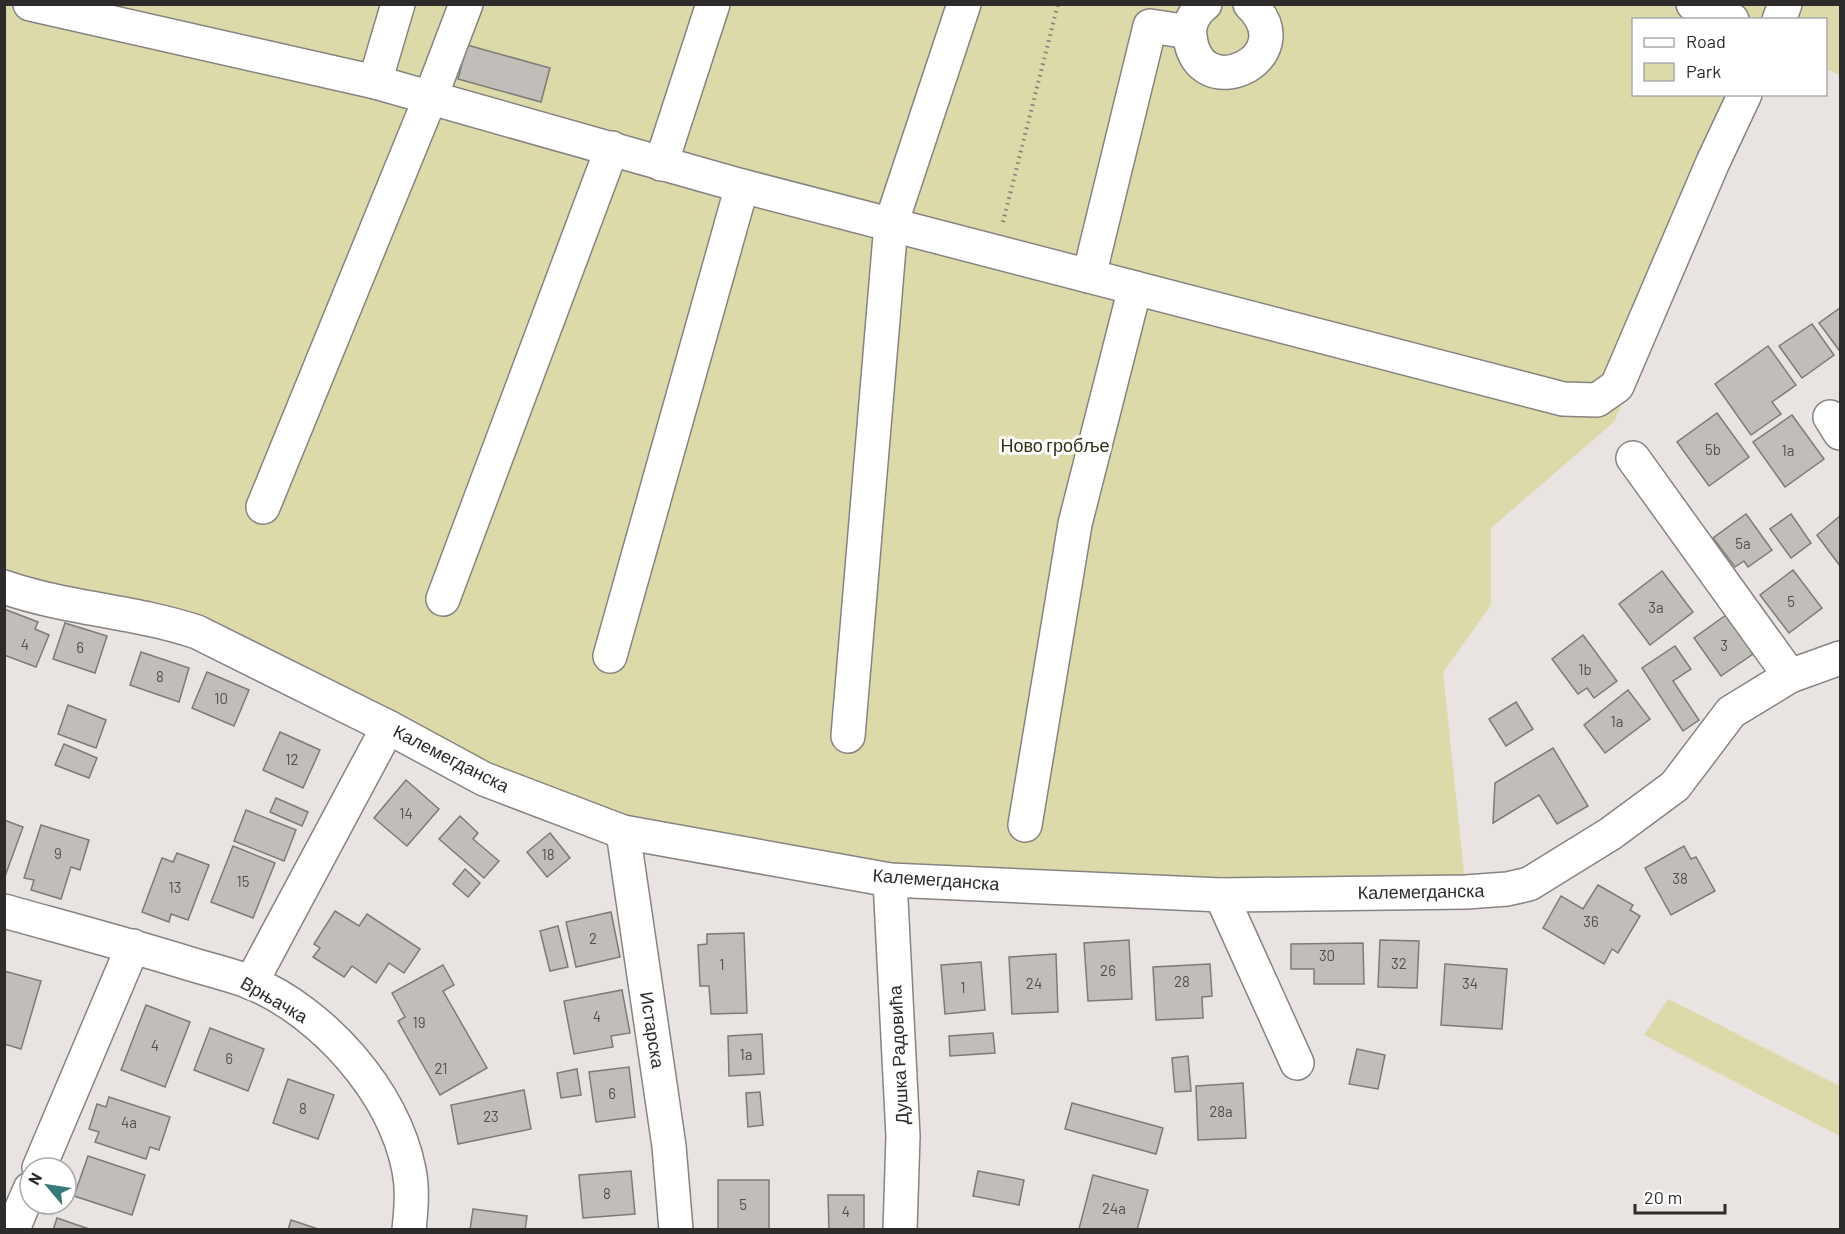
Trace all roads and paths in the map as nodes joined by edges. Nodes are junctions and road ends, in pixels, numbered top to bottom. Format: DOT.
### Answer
graph roads {
  1 [pos="30,4"];
  2 [pos="398,4"];
  3 [pos="466,4"];
  4 [pos="713,4"];
  5 [pos="964,4"];
  6 [pos="1058,4"];
  7 [pos="1250,4"];
  8 [pos="1693,4"];
  9 [pos="1197,18"];
  10 [pos="1727,18"];
  11 [pos="375,82"];
  12 [pos="431,96"];
  13 [pos="1744,96"];
  14 [pos="612,148"];
  15 [pos="661,164"];
  16 [pos="742,186"];
  17 [pos="891,224"];
  18 [pos="996,252"];
  19 [pos="1089,276"];
  20 [pos="1135,288"];
  21 [pos="1634,458"];
  22 [pos="263,507"];
  23 [pos="4,587"];
  24 [pos="443,599"];
  25 [pos="610,656"];
  26 [pos="1840,658"];
  27 [pos="1790,676"];
  28 [pos="388,727"];
  29 [pos="848,736"];
  30 [pos="1025,825"];
  31 [pos="623,832"];
  32 [pos="890,880"];
  33 [pos="1221,895"];
  34 [pos="4,911"];
  35 [pos="133,946"];
  36 [pos="251,983"];
  37 [pos="1297,1063"];
  38 [pos="44,1156"];
  39 [pos="18,1216"];
  40 [pos="15,1224"];
  41 [pos="409,1230"];
  42 [pos="676,1230"];
  43 [pos="900,1230"];
  1 -- 11 [label="street"];
  2 -- 11 [label="street"];
  3 -- 12 [label="street"];
  4 -- 15 [label="street"];
  5 -- 17 [label="street"];
  6 -- 18 [label="path"];
  7 -- 9 [label="street"];
  8 -- 10 [label="street"];
  9 -- 19 [label="street"];
  11 -- 12 [label="street"];
  12 -- 14 [label="street"];
  12 -- 22 [label="street"];
  13 -- 20 [label="street"];
  14 -- 15 [label="street"];
  14 -- 24 [label="street"];
  15 -- 16 [label="street"];
  16 -- 17 [label="street"];
  16 -- 25 [label="street"];
  17 -- 18 [label="street"];
  17 -- 29 [label="street"];
  18 -- 19 [label="street"];
  19 -- 20 [label="street"];
  20 -- 30 [label="street"];
  21 -- 27 [label="street"];
  23 -- 28 [label="street, Калемегданска"];
  26 -- 27 [label="street, Калемегданска"];
  27 -- 33 [label="street, Калемегданска"];
  28 -- 31 [label="street, Калемегданска"];
  28 -- 36 [label="street"];
  31 -- 32 [label="street, Калемегданска"];
  31 -- 42 [label="street, Истарска"];
  32 -- 33 [label="street, Калемегданска"];
  32 -- 43 [label="street, Душка Радовића"];
  33 -- 37 [label="street"];
  34 -- 35 [label="street, Врњачка"];
  35 -- 36 [label="street, Врњачка"];
  35 -- 38 [label="street"];
  36 -- 41 [label="street, Врњачка"];
  39 -- 40 [label="street"];
}
